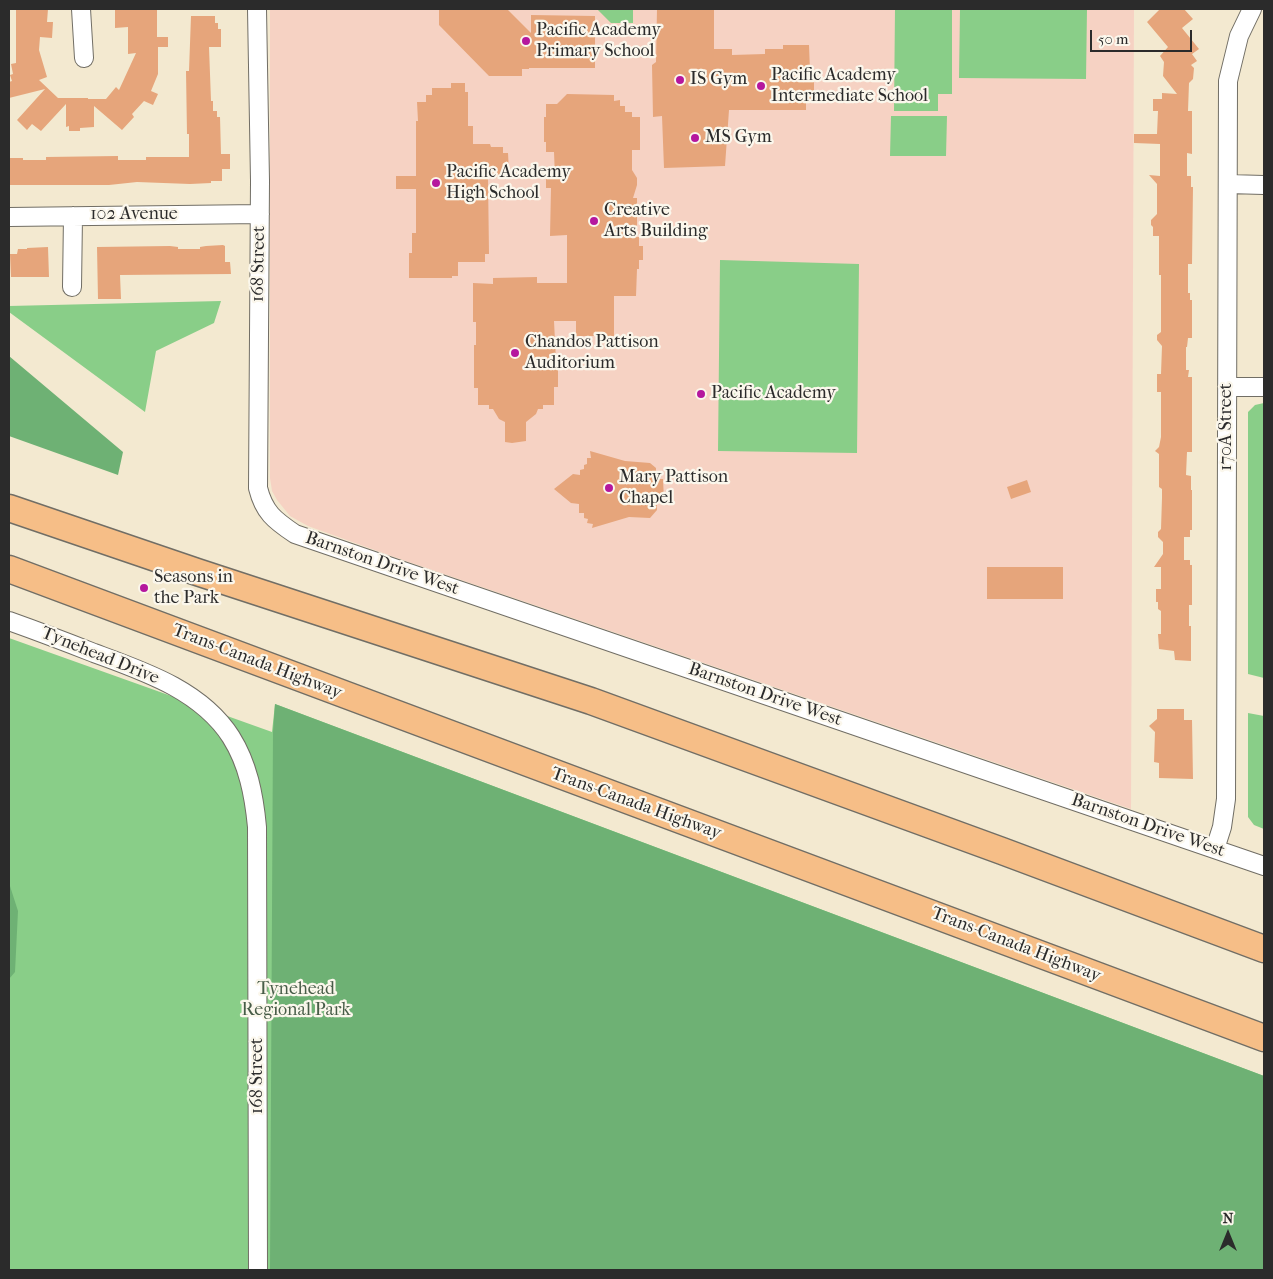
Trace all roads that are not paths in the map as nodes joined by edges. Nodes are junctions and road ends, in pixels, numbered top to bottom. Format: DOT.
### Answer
graph roads {
  1 [pos="81,9"];
  2 [pos="257,9"];
  3 [pos="1252,9"];
  4 [pos="84,58"];
  5 [pos="1228,184"];
  6 [pos="1264,185"];
  7 [pos="260,214"];
  8 [pos="72,216"];
  9 [pos="9,217"];
  10 [pos="72,287"];
  11 [pos="1227,387"];
  12 [pos="1264,387"];
  13 [pos="9,508"];
  14 [pos="270,515"];
  15 [pos="9,569"];
  16 [pos="9,621"];
  17 [pos="231,737"];
  18 [pos="1215,849"];
  19 [pos="1264,866"];
  20 [pos="1264,949"];
  21 [pos="1264,1038"];
  22 [pos="258,1270"];
  1 -- 4 [label="street"];
  2 -- 7 [label="street, 168 Street"];
  3 -- 5 [label="street, 170A Street"];
  5 -- 6 [label="street"];
  5 -- 11 [label="street, 170A Street"];
  7 -- 8 [label="street, 102 Avenue"];
  7 -- 14 [label="street, 168 Street"];
  8 -- 9 [label="street, 102 Avenue"];
  8 -- 10 [label="street"];
  11 -- 12 [label="street"];
  11 -- 18 [label="street, 170A Street"];
  13 -- 20 [label="highway"];
  14 -- 18 [label="street, Barnston Drive West"];
  15 -- 21 [label="highway, Trans-Canada Highway"];
  16 -- 17 [label="street, Tynehead Drive"];
  17 -- 22 [label="street, 168 Street"];
  18 -- 19 [label="street, Barnston Drive West"];
}
